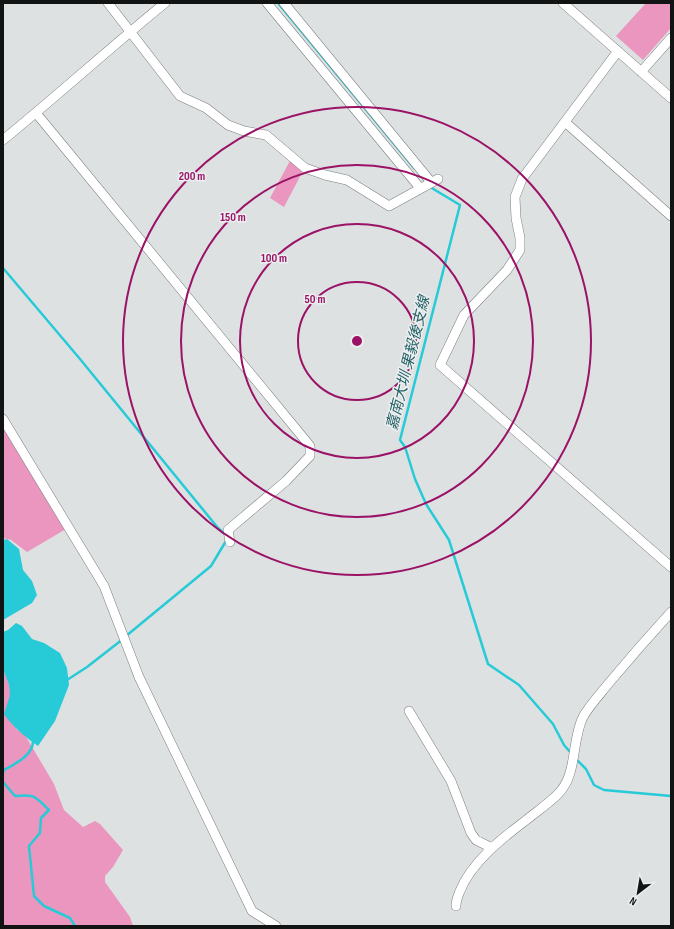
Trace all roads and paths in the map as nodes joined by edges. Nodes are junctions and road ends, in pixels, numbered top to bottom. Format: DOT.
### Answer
graph roads {
  1 [pos="108,3"];
  2 [pos="165,3"];
  3 [pos="267,3"];
  4 [pos="284,3"];
  5 [pos="563,3"];
  6 [pos="131,31"];
  7 [pos="671,38"];
  8 [pos="618,51"];
  9 [pos="641,72"];
  10 [pos="671,98"];
  11 [pos="36,113"];
  12 [pos="565,122"];
  13 [pos="3,140"];
  14 [pos="420,188"];
  15 [pos="671,216"];
  16 [pos="3,419"];
  17 [pos="230,542"];
  18 [pos="671,567"];
  19 [pos="671,612"];
  20 [pos="409,711"];
  21 [pos="492,848"];
  22 [pos="456,906"];
  23 [pos="276,926"];
  1 -- 6 [label="street"];
  2 -- 6 [label="street"];
  3 -- 14 [label="street"];
  4 -- 14 [label="street"];
  5 -- 8 [label="street"];
  6 -- 11 [label="street"];
  6 -- 14 [label="street"];
  7 -- 9 [label="street"];
  8 -- 9 [label="street"];
  8 -- 12 [label="street"];
  9 -- 10 [label="street"];
  11 -- 13 [label="street"];
  11 -- 17 [label="street"];
  12 -- 15 [label="street"];
  12 -- 18 [label="street"];
  16 -- 23 [label="street"];
  19 -- 21 [label="street"];
  20 -- 21 [label="street"];
  21 -- 22 [label="street"];
}
